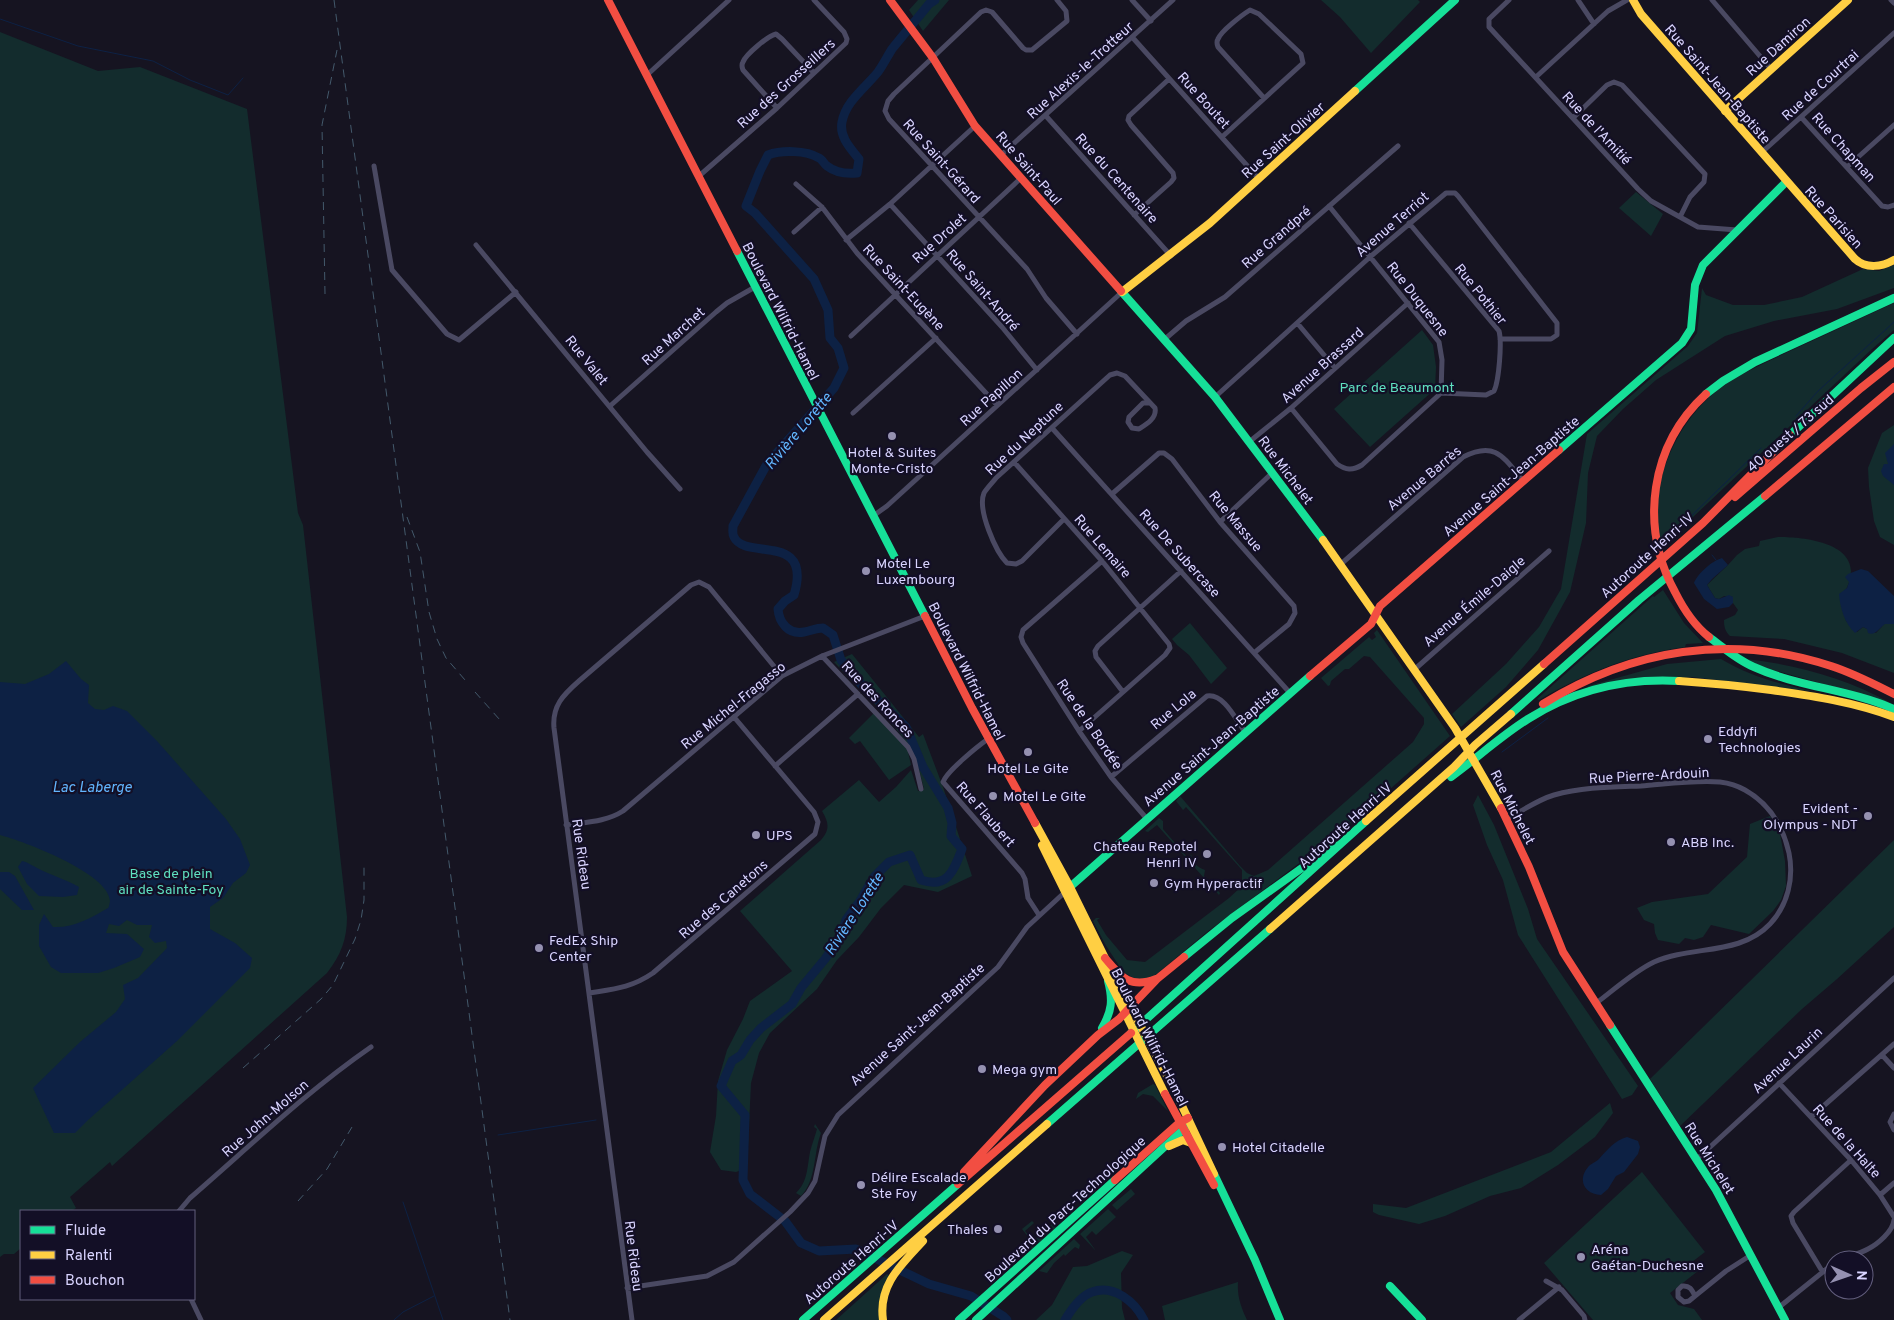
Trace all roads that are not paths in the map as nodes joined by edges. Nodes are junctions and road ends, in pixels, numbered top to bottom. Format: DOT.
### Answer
graph roads {
  1 [pos="608,0"];
  2 [pos="729,0"];
  3 [pos="814,0"];
  4 [pos="890,0"];
  5 [pos="1057,0"];
  6 [pos="1132,0"];
  7 [pos="1173,0"];
  8 [pos="1455,0"];
  9 [pos="1509,0"];
  10 [pos="1578,0"];
  11 [pos="1627,0"];
  12 [pos="1633,0"];
  13 [pos="1712,0"];
  14 [pos="1848,0"];
  15 [pos="1891,0"];
  16 [pos="1894,3"];
  17 [pos="1151,21"];
  18 [pos="1594,24"];
  19 [pos="1894,33"];
  20 [pos="1133,38"];
  21 [pos="934,58"];
  22 [pos="1771,68"];
  23 [pos="813,72"];
  24 [pos="647,75"];
  25 [pos="1536,78"];
  26 [pos="1170,79"];
  27 [pos="1264,98"];
  28 [pos="776,108"];
  29 [pos="1725,111"];
  30 [pos="1046,116"];
  31 [pos="1801,117"];
  32 [pos="1573,118"];
  33 [pos="1894,125"];
  34 [pos="976,126"];
  35 [pos="1222,137"];
  36 [pos="1398,146"];
  37 [pos="1761,153"];
  38 [pos="1001,155"];
  39 [pos="374,166"];
  40 [pos="931,166"];
  41 [pos="1847,167"];
  42 [pos="699,176"];
  43 [pos="1021,178"];
  44 [pos="1258,179"];
  45 [pos="1786,182"];
  46 [pos="796,184"];
  47 [pos="890,204"];
  48 [pos="1894,205"];
  49 [pos="1329,206"];
  50 [pos="822,207"];
  51 [pos="1134,215"];
  52 [pos="1680,217"];
  53 [pos="978,218"];
  54 [pos="1409,223"];
  55 [pos="1737,230"];
  56 [pos="794,232"];
  57 [pos="846,240"];
  58 [pos="476,245"];
  59 [pos="937,255"];
  60 [pos="1171,256"];
  61 [pos="1370,257"];
  62 [pos="1894,260"];
  63 [pos="755,287"];
  64 [pos="516,292"];
  65 [pos="1122,292"];
  66 [pos="894,294"];
  67 [pos="1894,298"];
  68 [pos="1408,303"];
  69 [pos="1298,324"];
  70 [pos="1077,334"];
  71 [pos="850,336"];
  72 [pos="936,338"];
  73 [pos="1894,338"];
  74 [pos="1165,339"];
  75 [pos="1500,339"];
  76 [pos="1894,362"];
  77 [pos="1335,368"];
  78 [pos="1037,370"];
  79 [pos="1894,387"];
  80 [pos="1441,393"];
  81 [pos="1215,397"];
  82 [pos="1150,403"];
  83 [pos="610,406"];
  84 [pos="997,406"];
  85 [pos="1291,408"];
  86 [pos="853,413"];
  87 [pos="1052,428"];
  88 [pos="1249,442"];
  89 [pos="1014,462"];
  90 [pos="1272,473"];
  91 [pos="1524,482"];
  92 [pos="680,489"];
  93 [pos="1112,494"];
  94 [pos="873,516"];
  95 [pos="1064,519"];
  96 [pos="1220,522"];
  97 [pos="1703,523"];
  98 [pos="1549,551"];
  99 [pos="1102,561"];
  100 [pos="1341,564"];
  101 [pos="1180,571"];
  102 [pos="1139,607"];
  103 [pos="1376,614"];
  104 [pos="925,616"];
  105 [pos="1254,654"];
  106 [pos="822,656"];
  107 [pos="1415,669"];
  108 [pos="782,676"];
  109 [pos="1123,692"];
  110 [pos="1290,693"];
  111 [pos="858,694"];
  112 [pos="1894,694"];
  113 [pos="1894,709"];
  114 [pos="1894,717"];
  115 [pos="734,718"];
  116 [pos="1079,731"];
  117 [pos="1245,732"];
  118 [pos="988,739"];
  119 [pos="1478,751"];
  120 [pos="1465,761"];
  121 [pos="775,766"];
  122 [pos="1111,777"];
  123 [pos="921,789"];
  124 [pos="1399,816"];
  125 [pos="1147,819"];
  126 [pos="1507,819"];
  127 [pos="566,825"];
  128 [pos="1360,827"];
  129 [pos="1067,890"];
  130 [pos="1039,915"];
  131 [pos="1105,958"];
  132 [pos="1894,978"];
  133 [pos="1157,979"];
  134 [pos="1108,981"];
  135 [pos="589,993"];
  136 [pos="1595,1004"];
  137 [pos="1131,1006"];
  138 [pos="1124,1013"];
  139 [pos="1098,1035"];
  140 [pos="1894,1044"];
  141 [pos="371,1048"];
  142 [pos="1882,1054"];
  143 [pos="1894,1068"];
  144 [pos="1779,1083"];
  145 [pos="1894,1114"];
  146 [pos="1811,1117"];
  147 [pos="1189,1121"];
  148 [pos="1181,1126"];
  149 [pos="1894,1130"];
  150 [pos="1191,1143"];
  151 [pos="1163,1149"];
  152 [pos="1697,1159"];
  153 [pos="1851,1160"];
  154 [pos="1894,1182"];
  155 [pos="1880,1195"];
  156 [pos="938,1201"];
  157 [pos="1230,1209"];
  158 [pos="180,1210"];
  159 [pos="945,1215"];
  160 [pos="1894,1219"];
  161 [pos="1866,1250"];
  162 [pos="1750,1255"];
  163 [pos="1822,1271"];
  164 [pos="1546,1281"];
  165 [pos="1390,1286"];
  166 [pos="1559,1287"];
  167 [pos="627,1288"];
  168 [pos="1695,1296"];
  169 [pos="191,1300"];
  170 [pos="1778,1308"];
  171 [pos="978,1318"];
  172 [pos="201,1320"];
  173 [pos="632,1320"];
  174 [pos="803,1320"];
  175 [pos="824,1320"];
  176 [pos="883,1320"];
  177 [pos="959,1320"];
  178 [pos="1280,1320"];
  179 [pos="1422,1320"];
  180 [pos="1520,1320"];
  181 [pos="1585,1320"];
  182 [pos="1785,1320"];
  1 -- 24 [label="main road, Boulevard Wilfrid-Hamel"];
  2 -- 24 [label="street"];
  3 -- 23 [label="street, Rue des Grosseillers"];
  4 -- 21 [label="main road, Rue Saint-Paul"];
  5 -- 21 [label="street, Rue Saint-Gérard"];
  6 -- 17 [label="street"];
  7 -- 17 [label="street, Rue Alexis-le-Trotteur"];
  8 -- 44 [label="main road, Rue Saint-Olivier"];
  9 -- 25 [label="street, Rue de l'Amitié"];
  10 -- 18 [label="street"];
  11 -- 18 [label="street"];
  12 -- 29 [label="main road, Rue Saint-Jean-Baptiste"];
  13 -- 22 [label="street"];
  14 -- 22 [label="main road, Rue Damiron"];
  15 -- 16 [label="street"];
  17 -- 20 [label="street, Rue Alexis-le-Trotteur"];
  18 -- 25 [label="street"];
  19 -- 31 [label="street, Rue de Courtrai"];
  20 -- 26 [label="street, Rue Boutet"];
  20 -- 30 [label="street, Rue Alexis-le-Trotteur"];
  21 -- 34 [label="main road, Rue Saint-Paul"];
  21 -- 40 [label="street, Rue Saint-Gérard"];
  22 -- 29 [label="main road, Rue Damiron"];
  23 -- 28 [label="street, Rue des Grosseillers"];
  23 -- 28 [label="street"];
  24 -- 42 [label="main road, Boulevard Wilfrid-Hamel"];
  25 -- 32 [label="street, Rue de l'Amitié"];
  26 -- 35 [label="street, Rue Boutet"];
  26 -- 51 [label="street"];
  27 -- 27 [label="street"];
  27 -- 35 [label="street"];
  28 -- 42 [label="street, Rue des Grosseillers"];
  29 -- 37 [label="main road, Rue Saint-Jean-Baptiste"];
  30 -- 38 [label="street, Rue Alexis-le-Trotteur"];
  30 -- 51 [label="street, Rue du Centenaire"];
  31 -- 37 [label="street, Rue de Courtrai"];
  31 -- 41 [label="street, Rue Chapman"];
  32 -- 52 [label="street, Rue de l'Amitié"];
  32 -- 52 [label="street"];
  33 -- 41 [label="street"];
  34 -- 38 [label="main road, Rue Saint-Paul"];
  34 -- 40 [label="street"];
  35 -- 44 [label="street, Rue Boutet"];
  36 -- 49 [label="street, Rue Grandpré"];
  37 -- 45 [label="main road, Rue Saint-Jean-Baptiste"];
  38 -- 43 [label="main road, Rue Saint-Paul"];
  39 -- 64 [label="street"];
  40 -- 47 [label="street"];
  40 -- 53 [label="street, Rue Saint-Gérard"];
  41 -- 48 [label="street, Rue Chapman"];
  42 -- 63 [label="main road, Boulevard Wilfrid-Hamel"];
  43 -- 53 [label="street, Rue Drolet"];
  43 -- 65 [label="main road, Rue Saint-Paul"];
  44 -- 60 [label="main road, Rue Saint-Olivier"];
  45 -- 55 [label="main road, Avenue Saint-Jean-Baptiste"];
  45 -- 62 [label="main road, Rue Parisien"];
  46 -- 50 [label="street, Rue Saint-Eugène"];
  47 -- 57 [label="street"];
  47 -- 59 [label="street, Rue Saint-André"];
  49 -- 61 [label="street, Rue Duquesne"];
  49 -- 74 [label="street, Rue Grandpré"];
  50 -- 56 [label="street"];
  50 -- 57 [label="street, Rue Saint-Eugène"];
  51 -- 60 [label="street, Rue du Centenaire"];
  52 -- 55 [label="street, Rue de l'Amitié"];
  53 -- 59 [label="street, Rue Drolet"];
  53 -- 70 [label="street, Rue Saint-Gérard"];
  54 -- 61 [label="street, Avenue Terriot"];
  54 -- 75 [label="street, Rue Pothier"];
  54 -- 75 [label="street, Avenue Terriot"];
  55 -- 91 [label="main road, Avenue Saint-Jean-Baptiste"];
  57 -- 66 [label="street, Rue Saint-Eugène"];
  58 -- 64 [label="street, Rue Valet"];
  59 -- 66 [label="street, Rue Drolet"];
  59 -- 78 [label="street, Rue Saint-André"];
  60 -- 65 [label="main road, Rue Saint-Olivier"];
  61 -- 68 [label="street, Rue Duquesne"];
  61 -- 69 [label="street, Avenue Terriot"];
  63 -- 83 [label="street, Rue Marchet"];
  63 -- 94 [label="main road, Boulevard Wilfrid-Hamel"];
  64 -- 83 [label="street, Rue Valet"];
  65 -- 70 [label="street, Rue Papillon"];
  65 -- 74 [label="main road, Rue Saint-Paul"];
  66 -- 71 [label="street, Rue Drolet"];
  66 -- 72 [label="street, Rue Saint-Eugène"];
  67 -- 113 [label="main road"];
  68 -- 77 [label="street, Avenue Brassard"];
  68 -- 80 [label="street, Rue Duquesne"];
  69 -- 77 [label="street"];
  69 -- 81 [label="street, Avenue Terriot"];
  70 -- 78 [label="street, Rue Papillon"];
  72 -- 84 [label="street, Rue Saint-Eugène"];
  72 -- 86 [label="street"];
  73 -- 97 [label="main road, Autoroute Henri-IV"];
  74 -- 81 [label="main road, Rue Michelet"];
  75 -- 80 [label="street, Rue Pothier"];
  76 -- 97 [label="main road, 40 ouest / 73 sud"];
  77 -- 85 [label="street, Avenue Brassard"];
  78 -- 84 [label="street, Rue Papillon"];
  79 -- 119 [label="main road, Autoroute Henri-IV"];
  80 -- 85 [label="street"];
  81 -- 88 [label="main road, Rue Michelet"];
  82 -- 82 [label="street"];
  82 -- 87 [label="street, Rue du Neptune"];
  83 -- 92 [label="street, Rue Valet"];
  84 -- 94 [label="street, Rue Papillon"];
  85 -- 88 [label="street, Avenue Brassard"];
  87 -- 89 [label="street, Rue du Neptune"];
  87 -- 93 [label="street, Rue De Subercase"];
  88 -- 90 [label="main road, Rue Michelet"];
  89 -- 95 [label="street, Rue Lemaire"];
  89 -- 95 [label="street, Rue du Neptune"];
  90 -- 96 [label="street"];
  90 -- 100 [label="main road, Rue Michelet"];
  91 -- 100 [label="street, Avenue Barrès"];
  91 -- 103 [label="main road, Avenue Saint-Jean-Baptiste"];
  93 -- 96 [label="street, Rue Massue"];
  93 -- 101 [label="street, Rue De Subercase"];
  94 -- 104 [label="main road, Boulevard Wilfrid-Hamel"];
  95 -- 99 [label="street, Rue Lemaire"];
  96 -- 105 [label="street, Rue Massue"];
  97 -- 128 [label="main road, Autoroute Henri-IV"];
  98 -- 107 [label="street, Avenue Émile-Daigle"];
  99 -- 102 [label="street, Rue Lemaire"];
  99 -- 116 [label="street, Rue de la Bordée"];
  100 -- 103 [label="main road, Rue Michelet"];
  101 -- 102 [label="street"];
  101 -- 105 [label="street, Rue De Subercase"];
  102 -- 109 [label="street"];
  102 -- 109 [label="street, Rue Lemaire"];
  103 -- 107 [label="main road, Rue Michelet"];
  103 -- 110 [label="main road, Avenue Saint-Jean-Baptiste"];
  104 -- 106 [label="street, Rue Michel-Fragasso"];
  104 -- 118 [label="main road, Boulevard Wilfrid-Hamel"];
  105 -- 110 [label="street, Rue De Subercase"];
  106 -- 108 [label="street, Rue Michel-Fragasso"];
  106 -- 111 [label="street, Rue des Ronces"];
  107 -- 126 [label="main road, Rue Michelet"];
  108 -- 115 [label="street, Rue Michel-Fragasso"];
  108 -- 127 [label="street, Rue Rideau"];
  109 -- 116 [label="street"];
  110 -- 117 [label="main road, Avenue Saint-Jean-Baptiste"];
  111 -- 121 [label="street"];
  111 -- 123 [label="street, Rue des Ronces"];
  112 -- 119 [label="main road"];
  114 -- 119 [label="main road"];
  115 -- 121 [label="street, Rue des Canetons"];
  115 -- 127 [label="street, Rue Michel-Fragasso"];
  116 -- 122 [label="street, Rue de la Bordée"];
  117 -- 122 [label="street, Rue Lola"];
  117 -- 125 [label="main road, Avenue Saint-Jean-Baptiste"];
  118 -- 129 [label="main road, Boulevard Wilfrid-Hamel"];
  118 -- 130 [label="street, Rue Flaubert"];
  119 -- 120 [label="main road"];
  120 -- 124 [label="main road"];
  120 -- 124 [label="main road, Autoroute Henri-IV"];
  121 -- 135 [label="street, Rue des Canetons"];
  122 -- 125 [label="street, Rue de la Bordée"];
  124 -- 159 [label="main road, Autoroute Henri-IV"];
  125 -- 129 [label="main road, Avenue Saint-Jean-Baptiste"];
  126 -- 136 [label="main road, Rue Michelet"];
  126 -- 136 [label="street, Rue Pierre-Ardouin"];
  127 -- 135 [label="street, Rue Rideau"];
  128 -- 133 [label="main road"];
  128 -- 156 [label="main road, Autoroute Henri-IV"];
  129 -- 130 [label="street, Avenue Saint-Jean-Baptiste"];
  129 -- 131 [label="main road, Boulevard Wilfrid-Hamel"];
  129 -- 134 [label="main road, Boulevard Wilfrid-Hamel"];
  130 -- 167 [label="street, Avenue Saint-Jean-Baptiste"];
  131 -- 133 [label="main road"];
  131 -- 137 [label="main road, Boulevard Wilfrid-Hamel"];
  132 -- 144 [label="street, Avenue Laurin"];
  133 -- 137 [label="main road"];
  134 -- 138 [label="main road, Boulevard Wilfrid-Hamel"];
  134 -- 139 [label="main road"];
  135 -- 167 [label="street, Rue Rideau"];
  136 -- 152 [label="main road, Rue Michelet"];
  137 -- 138 [label="main road"];
  137 -- 147 [label="main road, Boulevard Wilfrid-Hamel"];
  138 -- 139 [label="main road"];
  138 -- 148 [label="main road, Boulevard Wilfrid-Hamel"];
  139 -- 156 [label="main road"];
  140 -- 142 [label="street"];
  141 -- 158 [label="street, Rue John-Molson"];
  142 -- 143 [label="street"];
  142 -- 146 [label="street"];
  144 -- 146 [label="street, Rue de la Halte"];
  144 -- 152 [label="street, Avenue Laurin"];
  145 -- 149 [label="street"];
  146 -- 153 [label="street, Rue de la Halte"];
  147 -- 148 [label="main road, Boulevard du Parc-Technologique"];
  147 -- 157 [label="main road, Boulevard Wilfrid-Hamel"];
  148 -- 150 [label="main road, Boulevard Wilfrid-Hamel"];
  148 -- 151 [label="main road, Boulevard du Parc-Technologique"];
  148 -- 177 [label="main road, Boulevard du Parc-Technologique"];
  150 -- 151 [label="main road, Boulevard du Parc-Technologique"];
  150 -- 157 [label="main road, Boulevard Wilfrid-Hamel"];
  151 -- 171 [label="main road, Boulevard du Parc-Technologique"];
  152 -- 162 [label="main road, Rue Michelet"];
  153 -- 155 [label="street, Rue de la Halte"];
  153 -- 163 [label="street"];
  154 -- 155 [label="street"];
  155 -- 160 [label="street, Rue de la Halte"];
  156 -- 174 [label="main road, Autoroute Henri-IV"];
  157 -- 178 [label="main road, Boulevard Wilfrid-Hamel"];
  159 -- 175 [label="main road, Autoroute Henri-IV"];
  159 -- 176 [label="main road"];
  160 -- 161 [label="street, Rue de la Halte"];
  162 -- 168 [label="street"];
  162 -- 170 [label="main road, Rue Michelet"];
  163 -- 170 [label="street"];
  164 -- 166 [label="street"];
  165 -- 179 [label="main road"];
  166 -- 180 [label="street"];
  166 -- 181 [label="street"];
  167 -- 173 [label="street, Rue Rideau"];
  169 -- 172 [label="street"];
  170 -- 182 [label="main road, Rue Michelet"];
}
